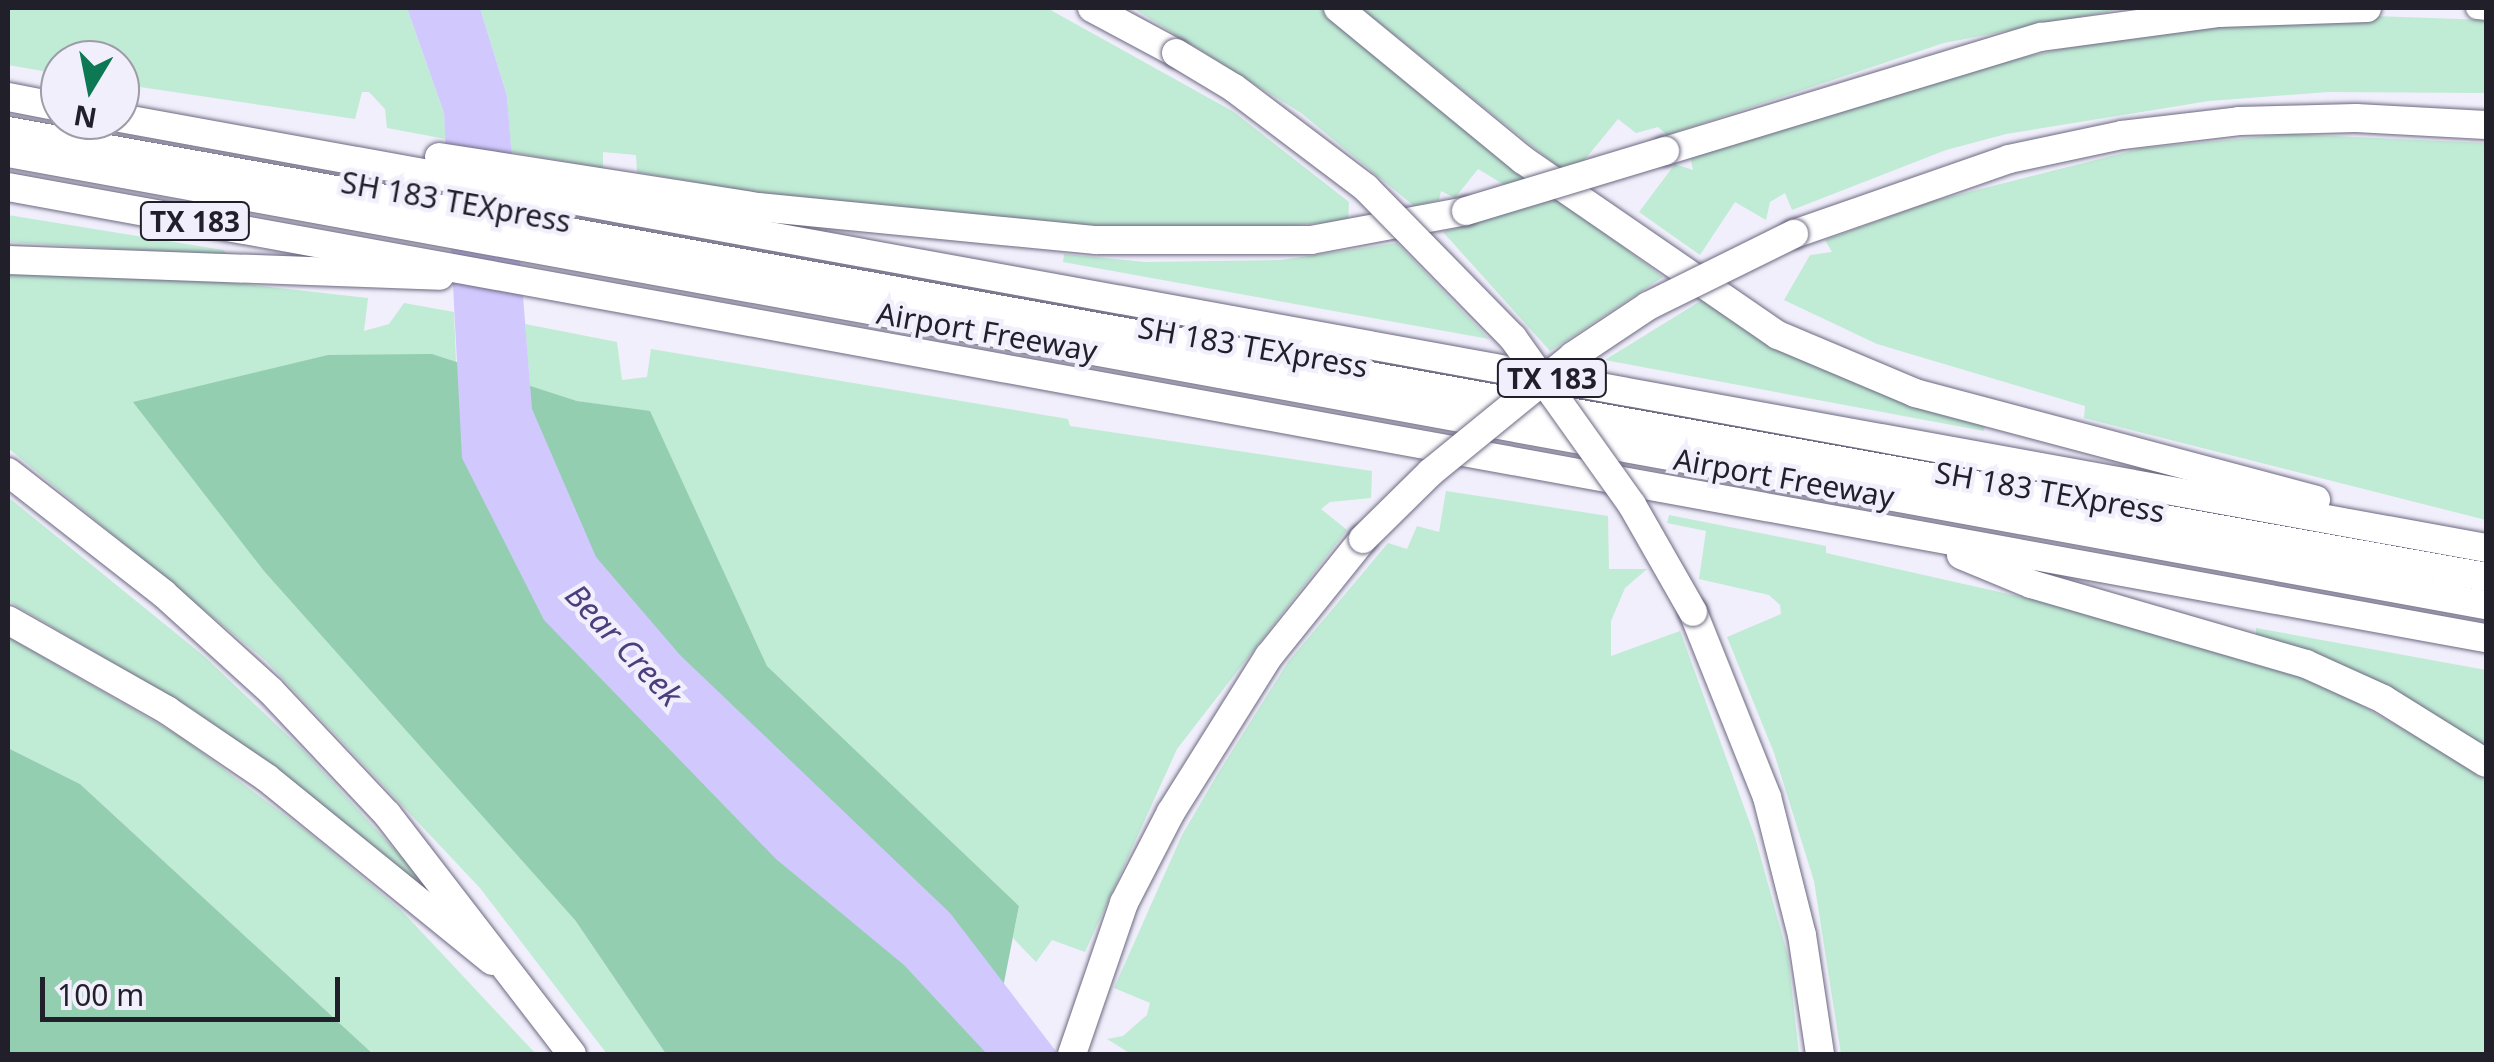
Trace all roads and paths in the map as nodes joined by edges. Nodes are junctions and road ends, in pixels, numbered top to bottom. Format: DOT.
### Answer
graph roads {
  1 [pos="1092,8"];
  2 [pos="1338,8"];
  3 [pos="2367,8"];
  4 [pos="2478,8"];
  5 [pos="2486,9"];
  6 [pos="8,97"];
  7 [pos="40,103"];
  8 [pos="140,122"];
  9 [pos="2486,126"];
  10 [pos="8,131"];
  11 [pos="8,153"];
  12 [pos="8,187"];
  13 [pos="622,198"];
  14 [pos="380,210"];
  15 [pos="626,254"];
  16 [pos="8,260"];
  17 [pos="385,267"];
  18 [pos="8,472"];
  19 [pos="1911,534"];
  20 [pos="2484,548"];
  21 [pos="2486,577"];
  22 [pos="2486,604"];
  23 [pos="8,620"];
  24 [pos="2486,638"];
  25 [pos="2486,764"];
  26 [pos="517,980"];
  27 [pos="572,1054"];
  28 [pos="1072,1054"];
  29 [pos="1820,1054"];
  1 -- 29 [label="highway, bridge"];
  2 -- 20 [label="highway"];
  3 -- 13 [label="highway, bridge"];
  4 -- 5 [label="main road"];
  6 -- 7 [label="highway"];
  8 -- 13 [label="highway"];
  9 -- 28 [label="highway, bridge"];
  10 -- 14 [label="highway, SH 183 TEXpress"];
  11 -- 14 [label="highway, SH 183 TEXpress"];
  12 -- 17 [label="highway, Airport Freeway / TX 183"];
  13 -- 20 [label="highway, Airport Freeway / TX 183"];
  14 -- 15 [label="highway, SH 183 TEXpress"];
  15 -- 21 [label="highway, SH 183 TEXpress"];
  15 -- 22 [label="highway, SH 183 TEXpress"];
  16 -- 17 [label="highway"];
  17 -- 19 [label="highway, Airport Freeway / TX 183"];
  18 -- 26 [label="highway"];
  19 -- 24 [label="highway, Airport Freeway / TX 183"];
  19 -- 25 [label="highway"];
  23 -- 26 [label="highway"];
  26 -- 27 [label="highway"];
}
